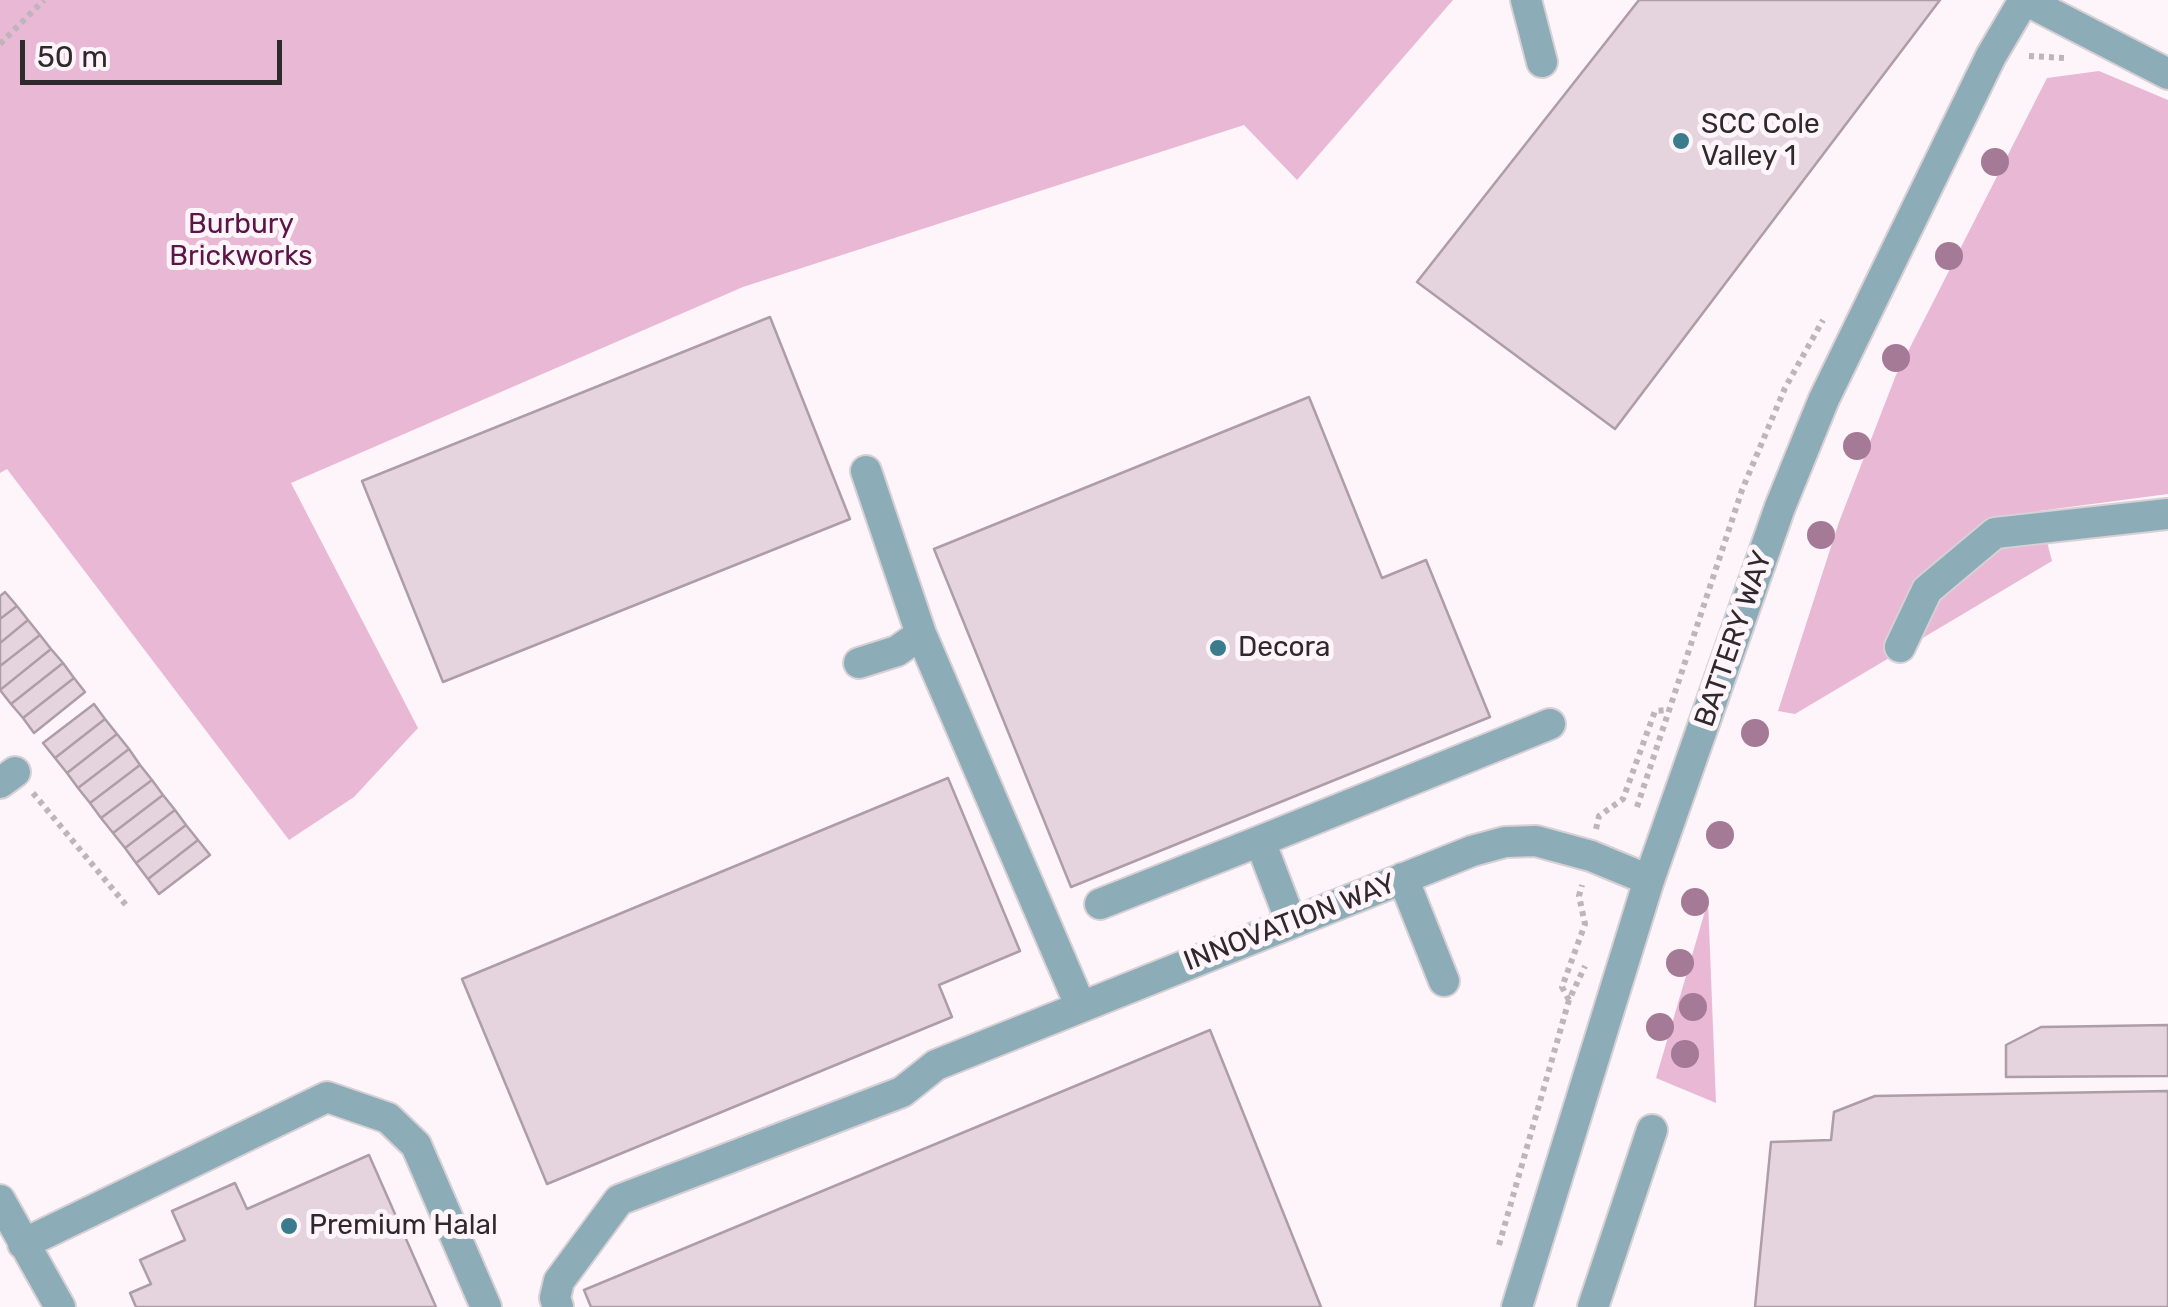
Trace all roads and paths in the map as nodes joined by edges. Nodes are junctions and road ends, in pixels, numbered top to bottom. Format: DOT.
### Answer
graph roads {
  1 [pos="44,0"];
  2 [pos="1526,0"];
  3 [pos="2024,0"];
  4 [pos="2093,35"];
  5 [pos="0,44"];
  6 [pos="1542,62"];
  7 [pos="2023,64"];
  8 [pos="2168,74"];
  9 [pos="1785,388"];
  10 [pos="866,471"];
  11 [pos="2168,514"];
  12 [pos="920,634"];
  13 [pos="1900,647"];
  14 [pos="859,663"];
  15 [pos="1668,710"];
  16 [pos="1550,724"];
  17 [pos="7,777"];
  18 [pos="1260,841"];
  19 [pos="1403,878"];
  20 [pos="1649,880"];
  21 [pos="126,904"];
  22 [pos="1100,904"];
  23 [pos="1291,922"];
  24 [pos="1444,981"];
  25 [pos="1568,1000"];
  26 [pos="1080,1005"];
  27 [pos="1652,1130"];
  28 [pos="0,1200"];
  29 [pos="23,1244"];
  30 [pos="1497,1251"];
  31 [pos="60,1307"];
  32 [pos="486,1307"];
  33 [pos="558,1307"];
  34 [pos="1517,1307"];
  35 [pos="1593,1307"];
  1 -- 5 [label="path"];
  2 -- 6 [label="street"];
  3 -- 4 [label="street"];
  3 -- 20 [label="street, BATTERY WAY"];
  4 -- 7 [label="path"];
  4 -- 8 [label="street"];
  9 -- 15 [label="path"];
  10 -- 12 [label="street"];
  11 -- 13 [label="street"];
  12 -- 14 [label="street"];
  12 -- 26 [label="street"];
  16 -- 18 [label="street"];
  17 -- 21 [label="path"];
  18 -- 22 [label="street"];
  18 -- 23 [label="street"];
  19 -- 20 [label="street, INNOVATION WAY"];
  19 -- 23 [label="street, INNOVATION WAY"];
  19 -- 24 [label="street"];
  20 -- 34 [label="street, BATTERY WAY"];
  23 -- 26 [label="street, INNOVATION WAY"];
  25 -- 30 [label="path"];
  26 -- 33 [label="street, INNOVATION WAY"];
  27 -- 35 [label="street"];
  28 -- 29 [label="street"];
  29 -- 31 [label="street"];
  29 -- 32 [label="street"];
}
